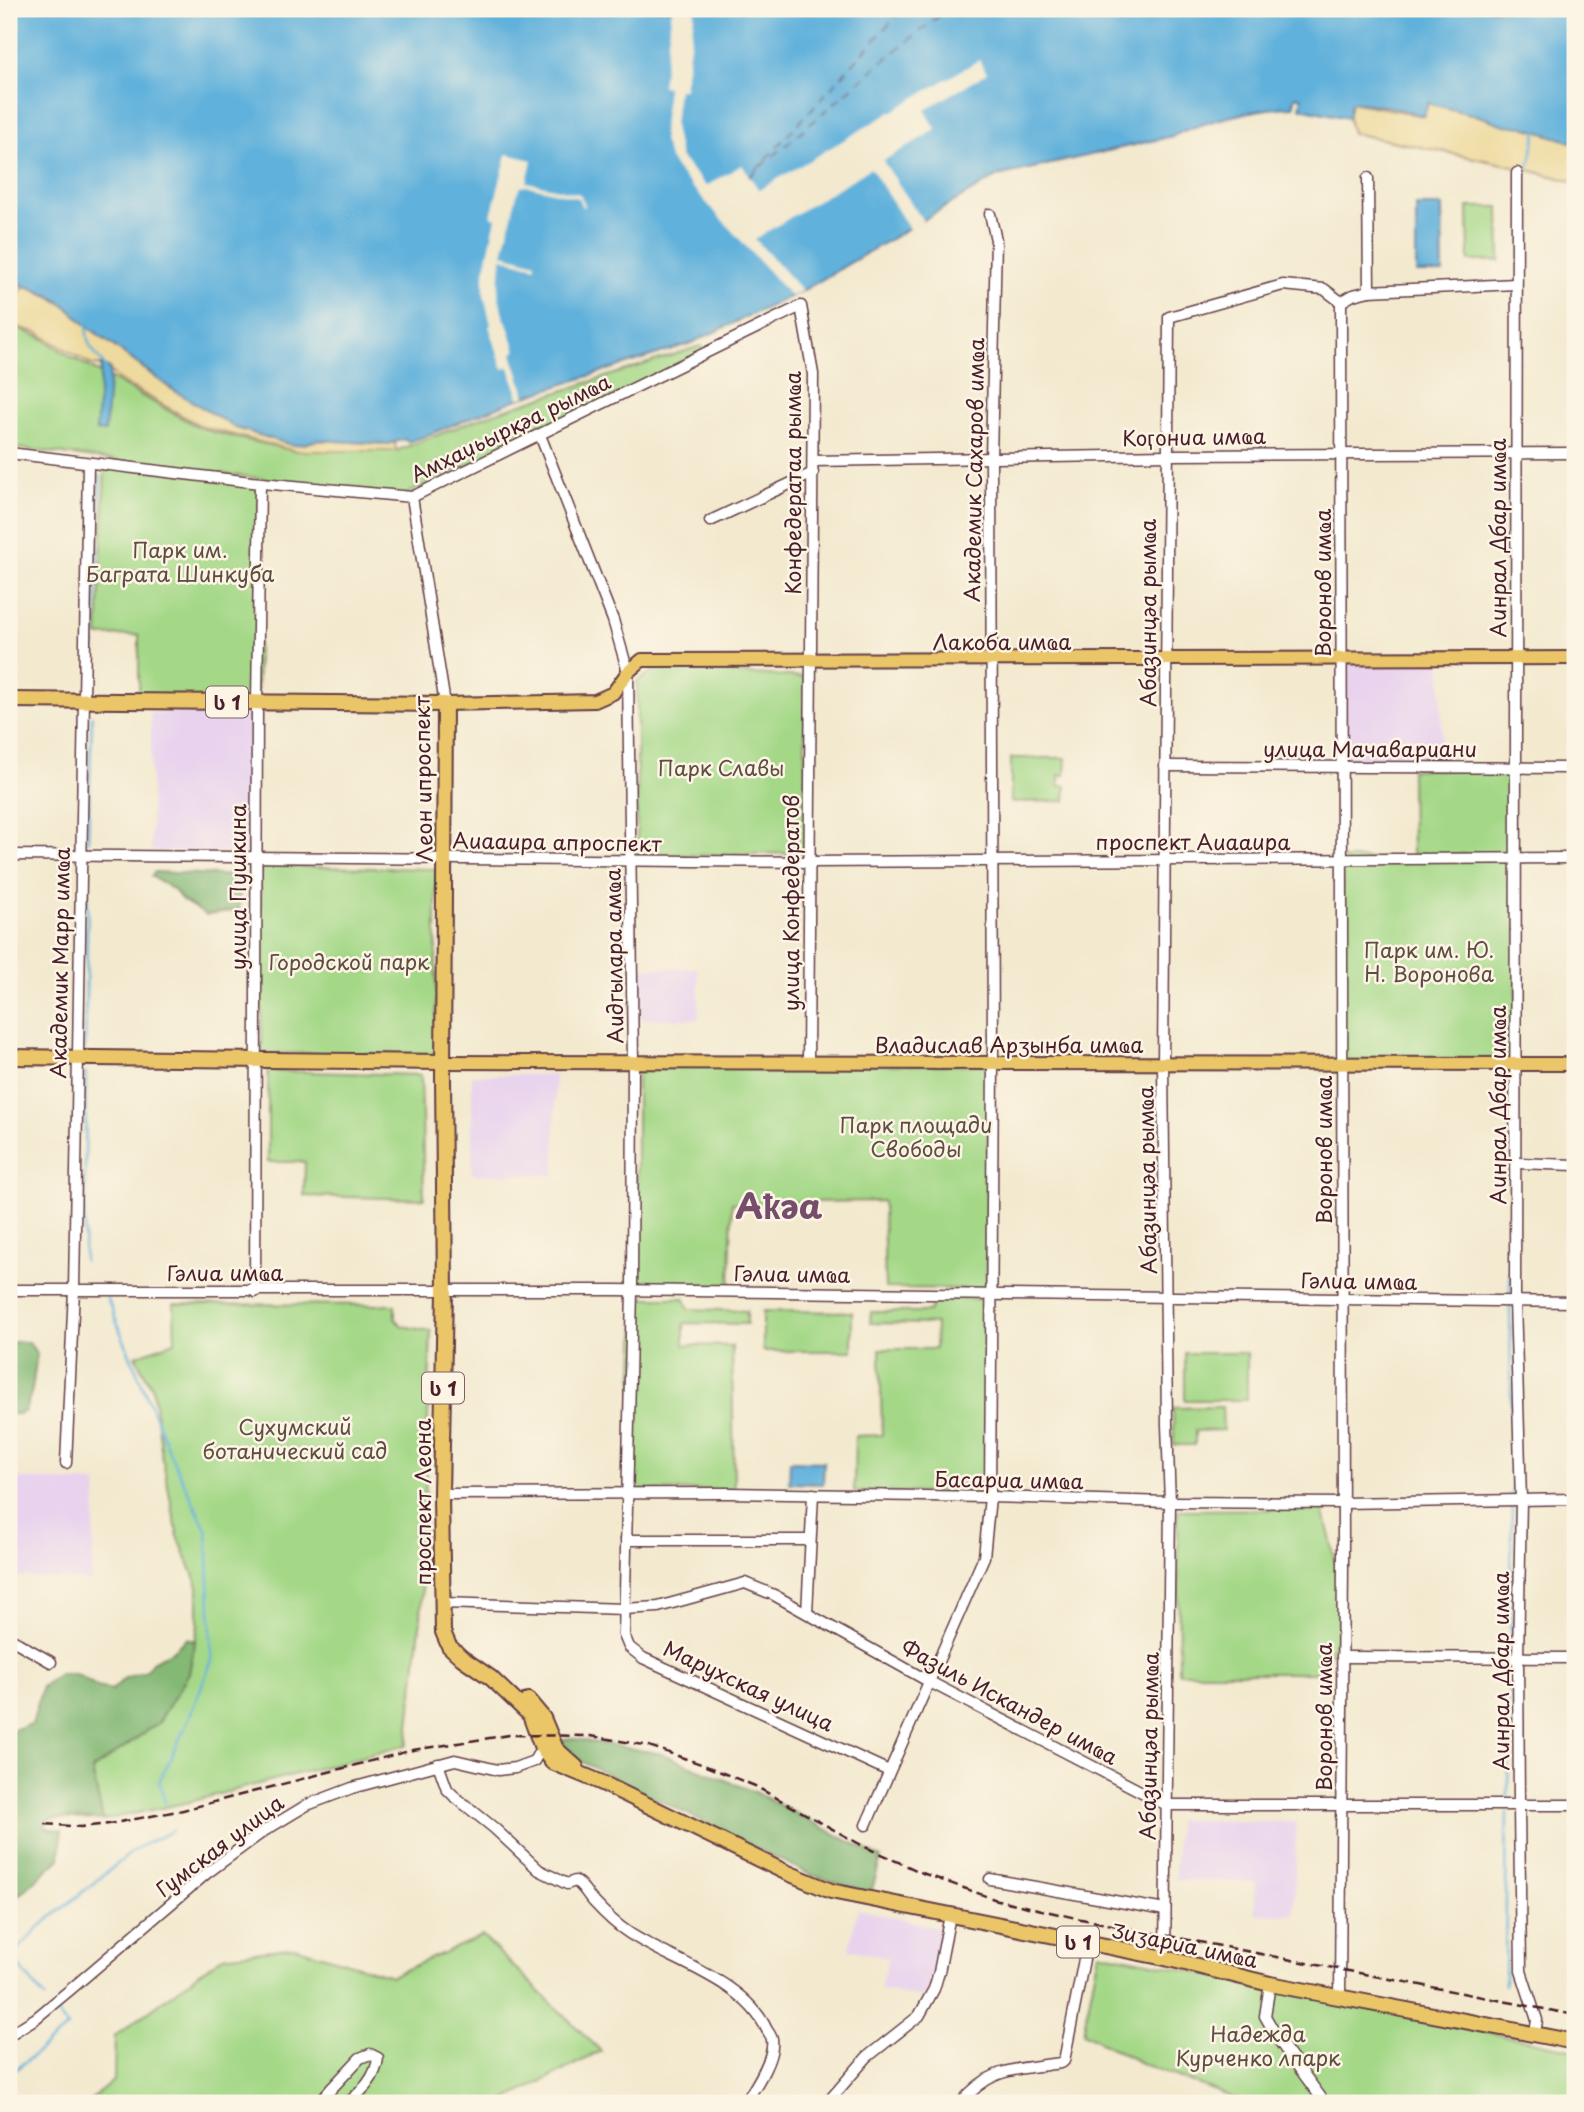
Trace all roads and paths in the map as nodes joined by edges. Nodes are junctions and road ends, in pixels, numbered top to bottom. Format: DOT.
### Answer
graph roads {
  1 [pos="1517,173"];
  2 [pos="1368,178"];
  3 [pos="989,214"];
  4 [pos="1516,284"];
  5 [pos="1369,291"];
  6 [pos="1341,302"];
  7 [pos="801,306"];
  8 [pos="540,435"];
  9 [pos="9,453"];
  10 [pos="1575,453"];
  11 [pos="1342,454"];
  12 [pos="1517,454"];
  13 [pos="1168,455"];
  14 [pos="991,459"];
  15 [pos="813,461"];
  16 [pos="88,463"];
  17 [pos="813,473"];
  18 [pos="260,483"];
  19 [pos="412,497"];
  20 [pos="710,521"];
  21 [pos="1342,658"];
  22 [pos="1517,658"];
  23 [pos="1575,659"];
  24 [pos="811,660"];
  25 [pos="1166,660"];
  26 [pos="991,661"];
  27 [pos="628,672"];
  28 [pos="9,700"];
  29 [pos="83,701"];
  30 [pos="257,703"];
  31 [pos="444,704"];
  32 [pos="1166,766"];
  33 [pos="1342,767"];
  34 [pos="1516,768"];
  35 [pos="1575,768"];
  36 [pos="9,855"];
  37 [pos="80,856"];
  38 [pos="257,857"];
  39 [pos="1575,858"];
  40 [pos="444,859"];
  41 [pos="1342,859"];
  42 [pos="1517,859"];
  43 [pos="1165,860"];
  44 [pos="631,861"];
  45 [pos="992,861"];
  46 [pos="810,862"];
  47 [pos="9,1057"];
  48 [pos="77,1058"];
  49 [pos="256,1059"];
  50 [pos="443,1062"];
  51 [pos="633,1062"];
  52 [pos="808,1063"];
  53 [pos="993,1063"];
  54 [pos="1163,1064"];
  55 [pos="1342,1064"];
  56 [pos="1516,1064"];
  57 [pos="1575,1064"];
  58 [pos="1516,1163"];
  59 [pos="1575,1165"];
  60 [pos="9,1290"];
  61 [pos="74,1290"];
  62 [pos="632,1291"];
  63 [pos="255,1292"];
  64 [pos="445,1292"];
  65 [pos="991,1295"];
  66 [pos="1167,1297"];
  67 [pos="1342,1298"];
  68 [pos="1515,1301"];
  69 [pos="1575,1302"];
  70 [pos="66,1463"];
  71 [pos="628,1493"];
  72 [pos="441,1494"];
  73 [pos="813,1494"];
  74 [pos="990,1497"];
  75 [pos="1575,1499"];
  76 [pos="1521,1500"];
  77 [pos="1170,1502"];
  78 [pos="1342,1503"];
  79 [pos="626,1540"];
  80 [pos="810,1540"];
  81 [pos="443,1603"];
  82 [pos="624,1609"];
  83 [pos="807,1613"];
  84 [pos="9,1638"];
  85 [pos="1342,1657"];
  86 [pos="1518,1658"];
  87 [pos="1575,1658"];
  88 [pos="51,1662"];
  89 [pos="928,1681"];
  90 [pos="502,1688"];
  91 [pos="548,1730"];
  92 [pos="542,1748"];
  93 [pos="534,1761"];
  94 [pos="552,1762"];
  95 [pos="438,1764"];
  96 [pos="889,1771"];
  97 [pos="600,1782"];
  98 [pos="1167,1805"];
  99 [pos="1519,1805"];
  100 [pos="1575,1805"];
  101 [pos="1342,1806"];
  102 [pos="866,1825"];
  103 [pos="990,1879"];
  104 [pos="1165,1910"];
  105 [pos="950,1915"];
  106 [pos="1087,1944"];
  107 [pos="1165,1958"];
  108 [pos="1270,1984"];
  109 [pos="1340,1998"];
  110 [pos="1535,2034"];
  111 [pos="9,2035"];
  112 [pos="1575,2042"];
  113 [pos="318,2103"];
  114 [pos="348,2103"];
  115 [pos="745,2103"];
  116 [pos="827,2103"];
  117 [pos="961,2103"];
  118 [pos="1325,2103"];
  1 -- 4 [label="street, Аинрал Дбар имҩа"];
  2 -- 5 [label="street"];
  3 -- 14 [label="street, Академик Сахаров имҩа"];
  4 -- 5 [label="street"];
  4 -- 12 [label="street, Аинрал Дбар имҩа"];
  5 -- 6 [label="street"];
  6 -- 11 [label="street, Воронов имҩа"];
  6 -- 13 [label="street, Абазинцәа рымҩа"];
  7 -- 8 [label="street, Амҳаџьырқәа рымҩа"];
  7 -- 15 [label="street, Конфедератаа рымҩа"];
  8 -- 19 [label="street, Амҳаџьырқәа рымҩа"];
  8 -- 27 [label="street, Аидгылара амҩа"];
  9 -- 16 [label="street, Амҳаџьырқәа рымҩа"];
  10 -- 12 [label="street, Коӷониа имҩа"];
  11 -- 12 [label="street, Коӷониа имҩа"];
  11 -- 13 [label="street, Коӷониа имҩа"];
  11 -- 21 [label="street, Воронов имҩа"];
  12 -- 22 [label="street, Аинрал Дбар имҩа"];
  13 -- 14 [label="street, Коӷониа имҩа"];
  13 -- 25 [label="street, Абазинцәа рымҩа"];
  14 -- 15 [label="street, Коӷониа имҩа"];
  14 -- 26 [label="street, Академик Сахаров имҩа"];
  15 -- 17 [label="street, Конфедератаа рымҩа"];
  16 -- 18 [label="street, Амҳаџьырқәа рымҩа"];
  16 -- 29 [label="street, Академик Марр имҩа"];
  17 -- 20 [label="street"];
  17 -- 24 [label="street, Конфедератаа рымҩа"];
  18 -- 19 [label="street, Амҳаџьырқәа рымҩа"];
  18 -- 30 [label="street, улица Пушкина"];
  19 -- 31 [label="street, Леон ипроспект"];
  21 -- 22 [label="main road, Лакоба имҩа"];
  21 -- 25 [label="main road, Лакоба имҩа"];
  21 -- 33 [label="street, Воронов имҩа"];
  22 -- 23 [label="main road, Лакоба имҩа"];
  22 -- 34 [label="street, Аинрал Дбар имҩа"];
  24 -- 26 [label="main road, Лакоба имҩа"];
  24 -- 27 [label="main road, Лакоба имҩа"];
  24 -- 46 [label="street, улица Конфедератов"];
  25 -- 26 [label="main road, Лакоба имҩа"];
  25 -- 32 [label="street, Абазинцәа рымҩа"];
  26 -- 45 [label="street, Академик Сахаров имҩа"];
  27 -- 31 [label="main road, Лакоба имҩа"];
  27 -- 44 [label="street, Аидгылара амҩа"];
  28 -- 29 [label="highway, ს 1"];
  29 -- 30 [label="highway, ს 1"];
  29 -- 37 [label="street, Академик Марр имҩа"];
  30 -- 31 [label="highway, ს 1"];
  30 -- 38 [label="street, улица Пушкина"];
  31 -- 40 [label="highway, Леон ипроспект / ს 1"];
  32 -- 33 [label="street, улица Мачавариани"];
  32 -- 43 [label="street, Абазинцәа рымҩа"];
  33 -- 34 [label="street, улица Мачавариани"];
  33 -- 41 [label="street, Воронов имҩа"];
  34 -- 35 [label="street, улица Мачавариани"];
  34 -- 42 [label="street, Аинрал Дбар имҩа"];
  36 -- 37 [label="street, Аиааира апроспект"];
  37 -- 38 [label="street, Аиааира апроспект"];
  37 -- 48 [label="street, Академик Марр имҩа"];
  38 -- 40 [label="street, Аиааира апроспект"];
  38 -- 49 [label="street, улица Пушкина"];
  39 -- 42 [label="street, проспект Аиааира"];
  40 -- 44 [label="street, Аиааира апроспект"];
  40 -- 50 [label="highway, Леон ипроспект / ს 1"];
  41 -- 42 [label="street, проспект Аиааира"];
  41 -- 43 [label="street, проспект Аиааира"];
  41 -- 55 [label="street, Воронов имҩа"];
  42 -- 56 [label="street, Аинрал Дбар имҩа"];
  43 -- 45 [label="street, проспект Аиааира"];
  43 -- 54 [label="street, Абазинцәа рымҩа"];
  44 -- 46 [label="street, Аиааира апроспект"];
  44 -- 51 [label="street, Аидгылара амҩа"];
  45 -- 46 [label="street, проспект Аиааира"];
  45 -- 53 [label="street, Академик Сахаров имҩа"];
  46 -- 52 [label="street, улица Конфедератов"];
  47 -- 48 [label="highway"];
  48 -- 49 [label="highway"];
  48 -- 61 [label="street, Академик Марр имҩа"];
  49 -- 50 [label="highway"];
  49 -- 63 [label="street, улица Пушкина"];
  50 -- 51 [label="main road, Владислав Арӡынба имҩа"];
  50 -- 64 [label="highway, проспект Леона / ს 1"];
  51 -- 52 [label="main road, Владислав Арӡынба имҩа"];
  51 -- 62 [label="street, Аидгылара амҩа"];
  52 -- 53 [label="main road, Владислав Арӡынба имҩа"];
  53 -- 54 [label="main road, Владислав Арӡынба имҩа"];
  53 -- 65 [label="street, Академик Сахаров имҩа"];
  54 -- 55 [label="main road, Владислав Арӡынба имҩа"];
  54 -- 66 [label="street, Абазинцәа рымҩа"];
  55 -- 56 [label="main road, Владислав Арӡынба имҩа"];
  55 -- 67 [label="street, Воронов имҩа"];
  56 -- 57 [label="main road, Владислав Арӡынба имҩа"];
  56 -- 58 [label="street, Аинрал Дбар имҩа"];
  58 -- 59 [label="street"];
  58 -- 68 [label="street, Аинрал Дбар имҩа"];
  60 -- 61 [label="street, Гәлиа имҩа"];
  61 -- 63 [label="street, Гәлиа имҩа"];
  61 -- 70 [label="street, Академик Марр имҩа"];
  62 -- 64 [label="street, Гәлиа имҩа"];
  62 -- 65 [label="street, Гәлиа имҩа"];
  62 -- 71 [label="street, Аидгылара амҩа"];
  63 -- 64 [label="street, Гәлиа имҩа"];
  64 -- 72 [label="highway, проспект Леона / ს 1"];
  65 -- 66 [label="street, Гәлиа имҩа"];
  65 -- 74 [label="street, Академик Сахаров имҩа"];
  66 -- 67 [label="street, Гәлиа имҩа"];
  66 -- 77 [label="street, Абазинцәа рымҩа"];
  67 -- 68 [label="street, Гәлиа имҩа"];
  67 -- 78 [label="street, Воронов имҩа"];
  68 -- 69 [label="street, Гәлиа имҩа"];
  68 -- 76 [label="street, Аинрал Дбар имҩа"];
  71 -- 72 [label="street, Басариа имҩа"];
  71 -- 73 [label="street, Басариа имҩа"];
  71 -- 79 [label="street, Аидгылара амҩа"];
  72 -- 81 [label="highway, проспект Леона / ს 1"];
  73 -- 74 [label="street, Басариа имҩа"];
  73 -- 80 [label="street"];
  74 -- 77 [label="street, Басариа имҩа"];
  74 -- 89 [label="street, Академик Сахаров имҩа"];
  75 -- 76 [label="street, Басариа имҩа"];
  76 -- 78 [label="street, Басариа имҩа"];
  76 -- 86 [label="street, Аинрал Дбар имҩа"];
  77 -- 78 [label="street, Басариа имҩа"];
  77 -- 98 [label="street, Абазинцәа рымҩа"];
  78 -- 85 [label="street, Воронов имҩа"];
  79 -- 80 [label="street"];
  79 -- 82 [label="street, Марухская улица"];
  80 -- 83 [label="street"];
  81 -- 82 [label="street, Фазиль Искандер имҩа"];
  81 -- 90 [label="highway, проспект Леона / ს 1"];
  82 -- 83 [label="street, Фазиль Искандер имҩа"];
  82 -- 96 [label="street, Марухская улица"];
  83 -- 89 [label="street, Фазиль Искандер имҩа"];
  84 -- 88 [label="street"];
  85 -- 86 [label="street"];
  85 -- 101 [label="street, Воронов имҩа"];
  86 -- 87 [label="street"];
  86 -- 99 [label="street, Аинрал Дбар имҩа"];
  89 -- 96 [label="street, Академик Сахаров имҩа"];
  89 -- 98 [label="street, Фазиль Искандер имҩа"];
  90 -- 91 [label="highway, ს 1"];
  90 -- 92 [label="highway, проспект Леона / ს 1"];
  91 -- 92 [label="street"];
  91 -- 97 [label="highway, ს 1"];
  92 -- 93 [label="street"];
  92 -- 94 [label="highway, проспект Леона / ს 1"];
  93 -- 94 [label="street, Гумская улица"];
  93 -- 95 [label="street, Гумская улица"];
  94 -- 97 [label="highway, ს 1"];
  95 -- 111 [label="street, Гумская улица"];
  95 -- 115 [label="street"];
  96 -- 102 [label="street, Академик Сахаров имҩа"];
  97 -- 105 [label="highway, Ӡиӡариа имҩа / ს 1"];
  98 -- 101 [label="street, Фазиль Искандер имҩа"];
  98 -- 104 [label="street, Абазинцәа рымҩа"];
  99 -- 100 [label="street, Фазиль Искандер имҩа"];
  99 -- 101 [label="street, Фазиль Искандер имҩа"];
  99 -- 110 [label="street, Аинрал Дбар имҩа"];
  101 -- 109 [label="street, Воронов имҩа"];
  103 -- 104 [label="street"];
  104 -- 107 [label="street, Абазинцәа рымҩа"];
  105 -- 106 [label="highway, Ӡиӡариа имҩа / ს 1"];
  105 -- 116 [label="street"];
  106 -- 107 [label="highway, Ӡиӡариа имҩа / ს 1"];
  106 -- 117 [label="street"];
  107 -- 108 [label="highway, Ӡиӡариа имҩа / ს 1"];
  108 -- 109 [label="highway, Ӡиӡариа имҩа / ს 1"];
  108 -- 118 [label="street"];
  109 -- 110 [label="highway, Ӡиӡариа имҩа / ს 1"];
  110 -- 112 [label="highway, Ӡиӡариа имҩа / ს 1"];
  113 -- 114 [label="street"];
}
